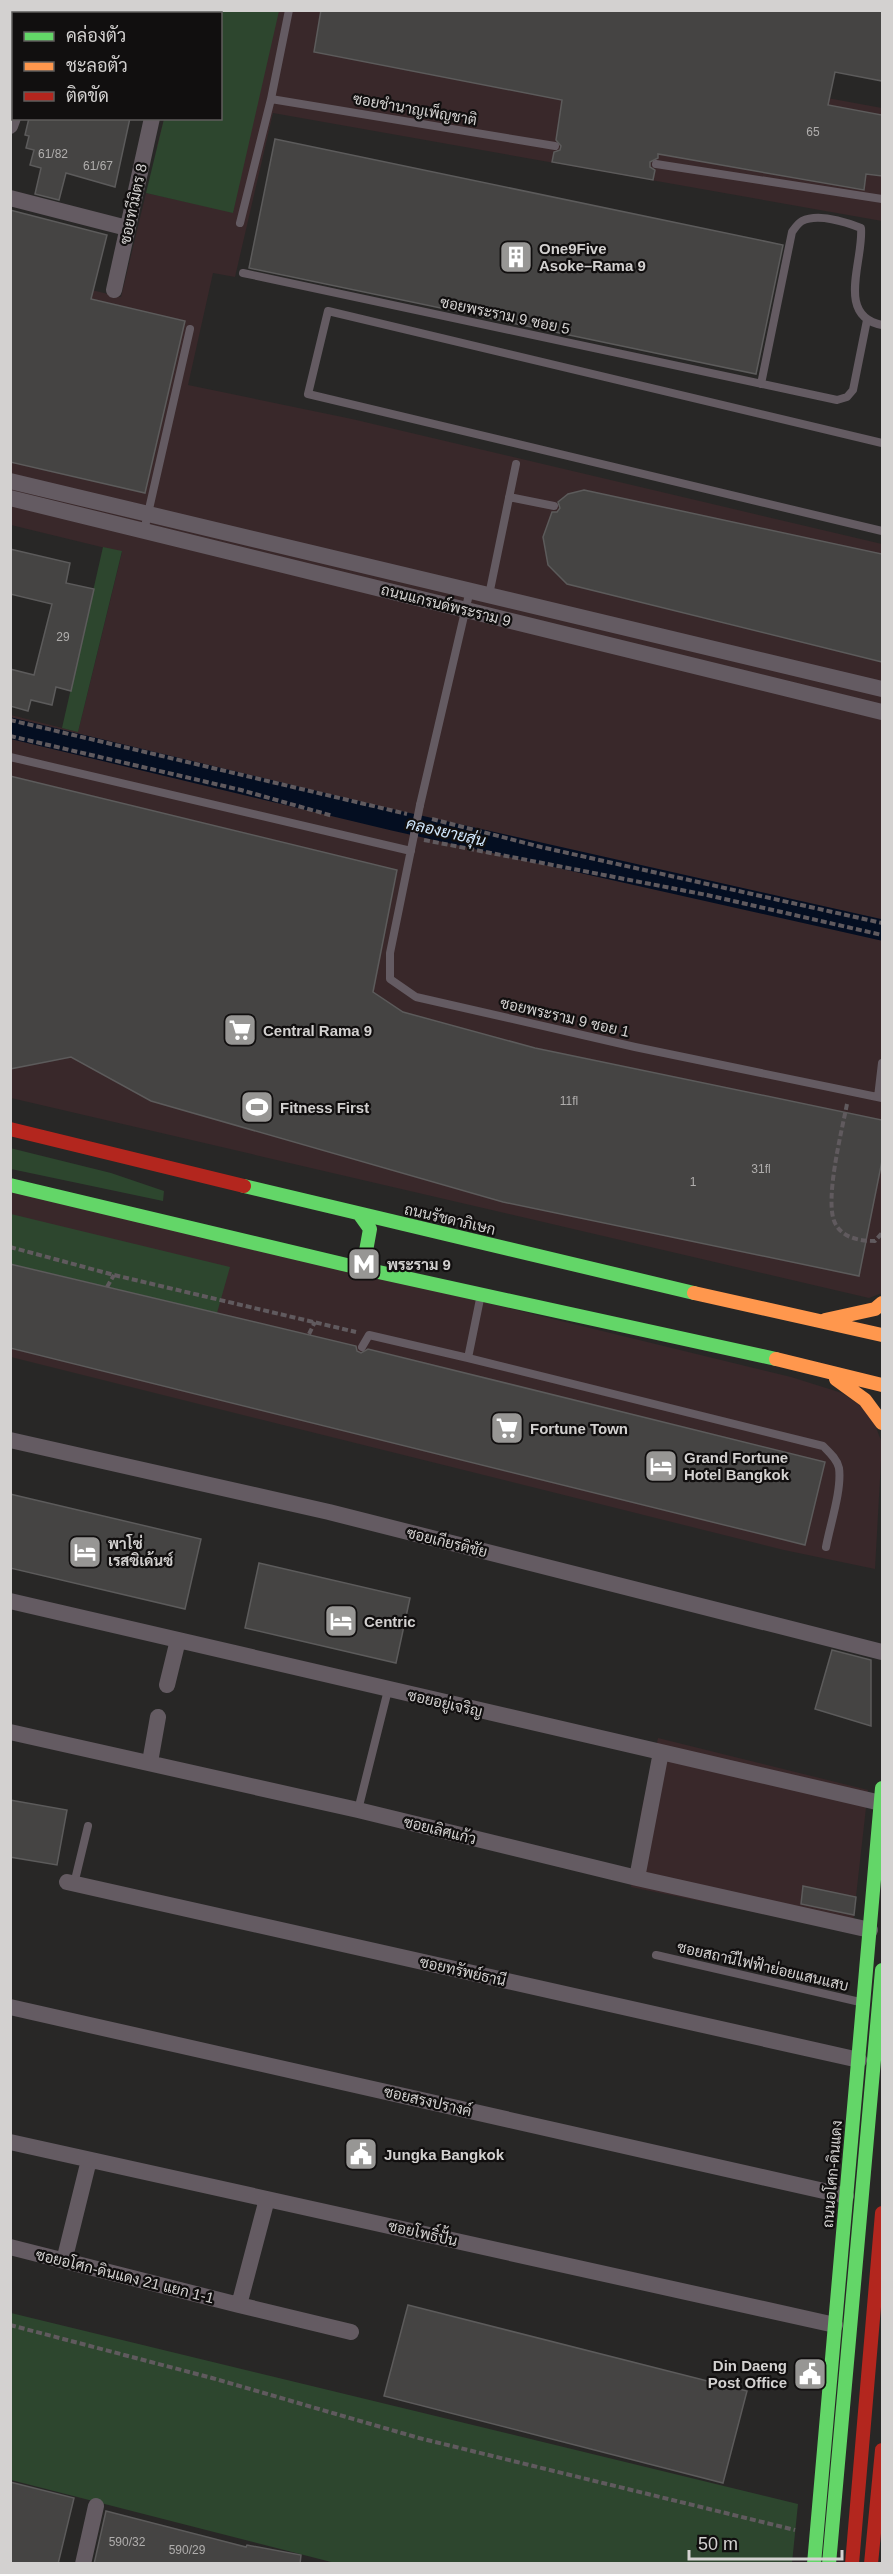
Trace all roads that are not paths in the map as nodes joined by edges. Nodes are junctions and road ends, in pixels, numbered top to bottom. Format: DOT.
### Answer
graph roads {
  1 [pos="289,10"];
  2 [pos="271,99"];
  3 [pos="152,120"];
  4 [pos="555,146"];
  5 [pos="656,164"];
  6 [pos="10,198"];
  7 [pos="882,199"];
  8 [pos="240,223"];
  9 [pos="128,228"];
  10 [pos="243,273"];
  11 [pos="114,290"];
  12 [pos="867,320"];
  13 [pos="882,325"];
  14 [pos="190,329"];
  15 [pos="761,384"];
  16 [pos="882,443"];
  17 [pos="516,464"];
  18 [pos="10,481"];
  19 [pos="509,497"];
  20 [pos="10,498"];
  21 [pos="554,506"];
  22 [pos="149,514"];
  23 [pos="144,531"];
  24 [pos="882,531"];
  25 [pos="470,590"];
  26 [pos="489,595"];
  27 [pos="464,610"];
  28 [pos="882,689"];
  29 [pos="882,712"];
  30 [pos="10,757"];
  31 [pos="411,851"];
  32 [pos="882,1063"];
  33 [pos="880,1097"];
  34 [pos="10,1129"];
  35 [pos="10,1185"];
  36 [pos="360,1215"];
  37 [pos="351,1266"];
  38 [pos="481,1295"];
  39 [pos="882,1303"];
  40 [pos="818,1322"];
  41 [pos="882,1335"];
  42 [pos="362,1347"];
  43 [pos="468,1358"];
  44 [pos="804,1365"];
  45 [pos="882,1385"];
  46 [pos="882,1424"];
  47 [pos="10,1440"];
  48 [pos="826,1547"];
  49 [pos="10,1601"];
  50 [pos="178,1640"];
  51 [pos="882,1652"];
  52 [pos="167,1685"];
  53 [pos="388,1690"];
  54 [pos="158,1717"];
  55 [pos="10,1732"];
  56 [pos="661,1752"];
  57 [pos="150,1762"];
  58 [pos="882,1796"];
  59 [pos="358,1810"];
  60 [pos="88,1826"];
  61 [pos="637,1878"];
  62 [pos="879,1878"];
  63 [pos="70,1883"];
  64 [pos="870,1930"];
  65 [pos="656,1955"];
  66 [pos="882,1970"];
  67 [pos="10,2007"];
  68 [pos="863,2008"];
  69 [pos="882,2015"];
  70 [pos="858,2060"];
  71 [pos="10,2142"];
  72 [pos="89,2160"];
  73 [pos="846,2196"];
  74 [pos="267,2199"];
  75 [pos="882,2213"];
  76 [pos="10,2247"];
  77 [pos="64,2261"];
  78 [pos="239,2305"];
  79 [pos="835,2325"];
  80 [pos="351,2332"];
  81 [pos="882,2450"];
  82 [pos="881,2477"];
  83 [pos="96,2506"];
  84 [pos="852,2559"];
  85 [pos="82,2564"];
  86 [pos="814,2564"];
  87 [pos="829,2564"];
  88 [pos="871,2564"];
  1 -- 2 [label="lane"];
  2 -- 4 [label="lane, ซอยชำนาญเพ็ญชาติ"];
  2 -- 8 [label="lane"];
  3 -- 9 [label="street, ซอยทวีมิตร 8"];
  5 -- 7 [label="lane"];
  6 -- 9 [label="street"];
  9 -- 11 [label="street, ซอยทวีมิตร 8"];
  10 -- 15 [label="lane, ซอยพระราม 9 ซอย 5"];
  12 -- 13 [label="lane"];
  12 -- 15 [label="lane, ซอยพระราม 9 ซอย 5"];
  12 -- 15 [label="lane"];
  14 -- 22 [label="lane"];
  16 -- 24 [label="lane"];
  17 -- 19 [label="lane"];
  18 -- 22 [label="street, ถนนแกรนด์พระราม 9"];
  19 -- 21 [label="lane"];
  19 -- 26 [label="lane"];
  20 -- 23 [label="street, ถนนแกรนด์พระราม 9"];
  22 -- 23 [label="lane"];
  22 -- 25 [label="street, ถนนแกรนด์พระราม 9"];
  23 -- 27 [label="street, ถนนแกรนด์พระราม 9"];
  25 -- 26 [label="street, ถนนแกรนด์พระราม 9"];
  25 -- 27 [label="lane, ซอยพระราม 9 ซอย 1"];
  26 -- 28 [label="street, ถนนแกรนด์พระราม 9"];
  27 -- 29 [label="street, ถนนแกรนด์พระราม 9"];
  27 -- 31 [label="lane, ซอยพระราม 9 ซอย 1, bridge"];
  30 -- 31 [label="lane"];
  31 -- 33 [label="lane, ซอยพระราม 9 ซอย 1"];
  32 -- 33 [label="lane"];
  34 -- 36 [label="main road, ถนนรัชดาภิเษก"];
  35 -- 37 [label="main road"];
  36 -- 37 [label="main road"];
  36 -- 40 [label="main road, ถนนรัชดาภิเษก"];
  37 -- 38 [label="main road"];
  38 -- 43 [label="lane"];
  38 -- 44 [label="main road"];
  39 -- 40 [label="main road"];
  40 -- 41 [label="main road, ถนนรัชดาภิเษก"];
  42 -- 43 [label="lane"];
  43 -- 48 [label="lane"];
  44 -- 45 [label="main road"];
  44 -- 46 [label="main road"];
  47 -- 51 [label="street, ซอยเกียรติชัย"];
  49 -- 50 [label="street, ซอยอยู่เจริญ"];
  50 -- 52 [label="street"];
  50 -- 53 [label="street, ซอยอยู่เจริญ"];
  53 -- 56 [label="street, ซอยอยู่เจริญ"];
  53 -- 59 [label="lane"];
  54 -- 57 [label="street"];
  55 -- 57 [label="street, ซอยเลิศแก้ว"];
  56 -- 58 [label="street, ซอยอยู่เจริญ"];
  56 -- 61 [label="street"];
  57 -- 59 [label="street, ซอยเลิศแก้ว"];
  58 -- 62 [label="main road, ถนนอโศก-ดินแดง"];
  59 -- 61 [label="street, ซอยเลิศแก้ว"];
  60 -- 63 [label="lane"];
  61 -- 64 [label="street, ซอยเลิศแก้ว"];
  62 -- 64 [label="main road, ถนนอโศก-ดินแดง"];
  63 -- 70 [label="street, ซอยทรัพย์ธานี"];
  64 -- 68 [label="main road, ถนนอโศก-ดินแดง"];
  65 -- 68 [label="lane, ซอยสถานีไฟฟ้าย่อยแสนแสบ"];
  66 -- 87 [label="main road, ถนนอโศก-ดินแดง, bridge"];
  67 -- 73 [label="street, ซอยสรงปรางค์"];
  68 -- 69 [label="main road"];
  68 -- 70 [label="main road, ถนนอโศก-ดินแดง"];
  70 -- 73 [label="main road, ถนนอโศก-ดินแดง"];
  71 -- 72 [label="street, ซอยโพธิ์ปั้น"];
  72 -- 74 [label="street, ซอยโพธิ์ปั้น"];
  72 -- 77 [label="street"];
  73 -- 79 [label="main road, ถนนอโศก-ดินแดง"];
  74 -- 78 [label="street"];
  74 -- 79 [label="street, ซอยโพธิ์ปั้น"];
  75 -- 84 [label="main road"];
  76 -- 77 [label="street, ซอยอโศก-ดินแดง 21 แยก 1-1"];
  77 -- 78 [label="street, ซอยอโศก-ดินแดง 21 แยก 1-1"];
  78 -- 80 [label="street, ซอยอโศก-ดินแดง 21 แยก 1-1"];
  79 -- 86 [label="main road, ถนนอโศก-ดินแดง"];
  81 -- 82 [label="main road"];
  82 -- 88 [label="main road"];
  83 -- 85 [label="street"];
}
